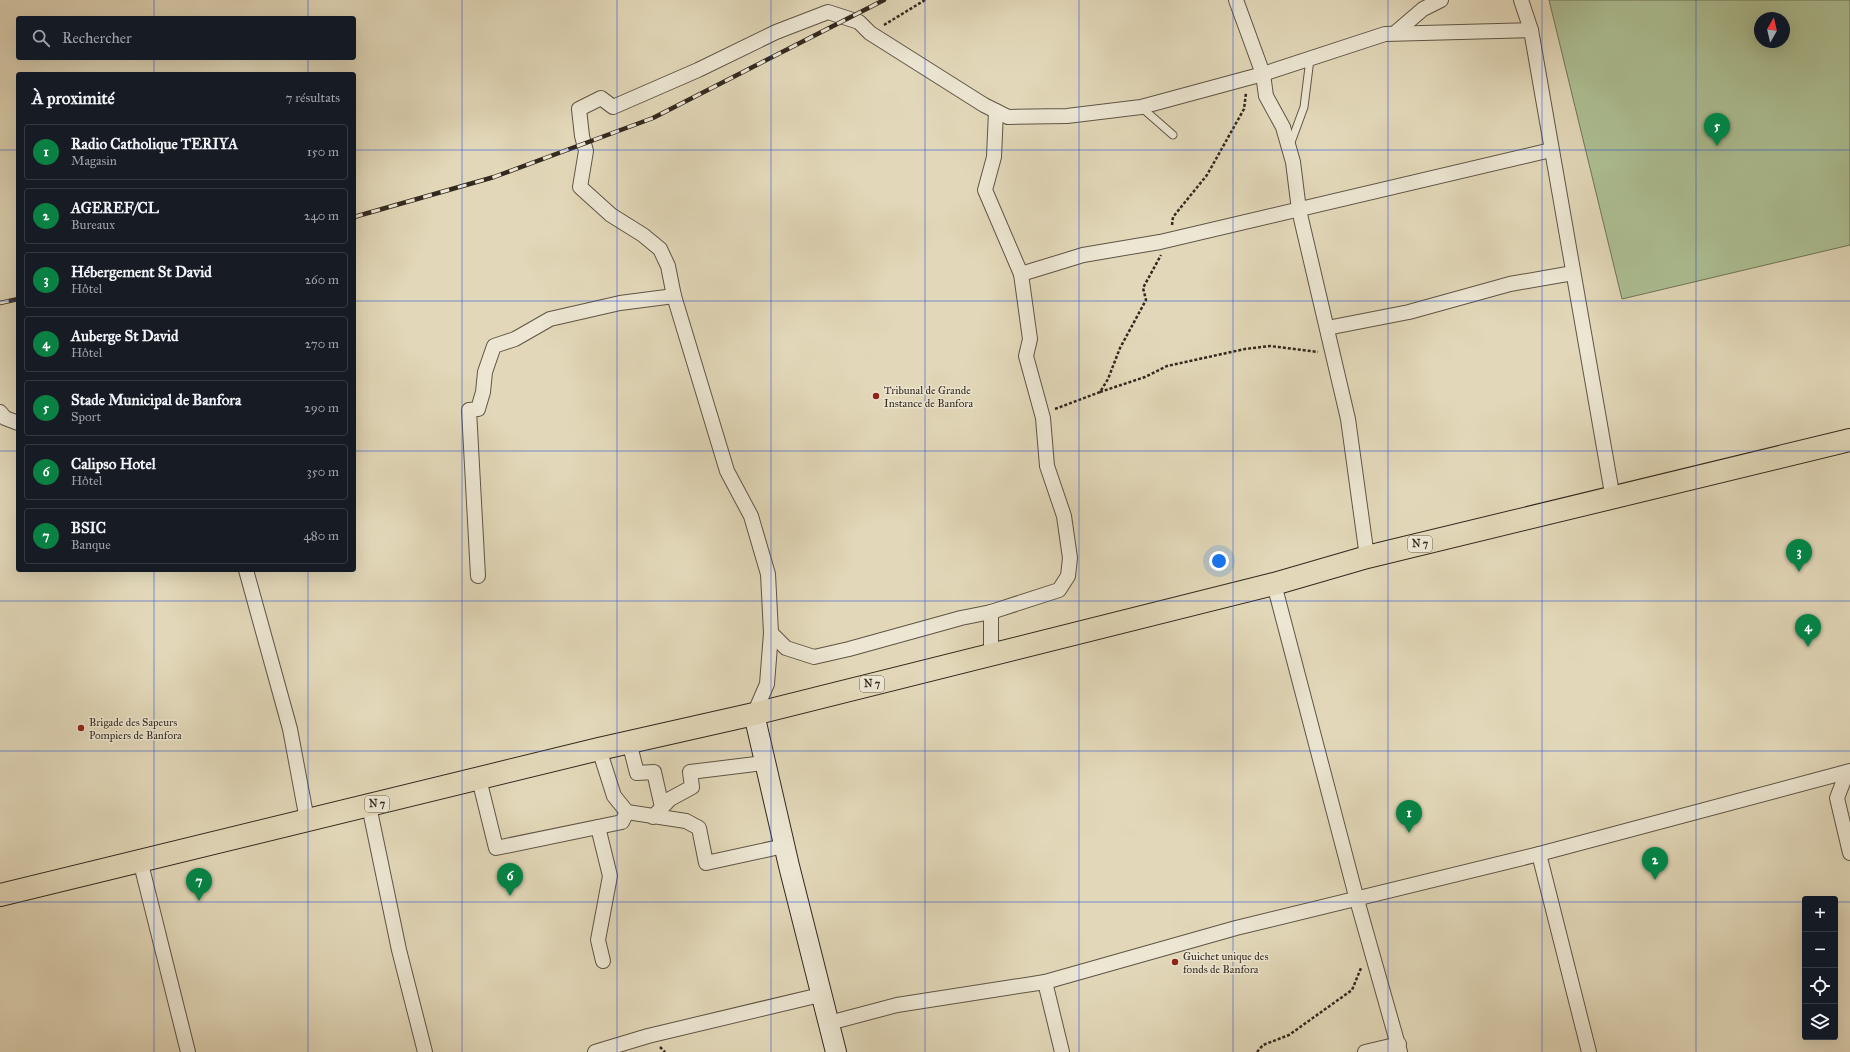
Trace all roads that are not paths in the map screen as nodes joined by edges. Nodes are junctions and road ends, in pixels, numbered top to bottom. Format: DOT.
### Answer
graph roads {
  1 [pos="1236,0"];
  2 [pos="1441,0"];
  3 [pos="1521,0"];
  4 [pos="1531,30"];
  5 [pos="1395,33"];
  6 [pos="1310,58"];
  7 [pos="1263,74"];
  8 [pos="1141,107"];
  9 [pos="996,111"];
  10 [pos="1173,135"];
  11 [pos="1289,147"];
  12 [pos="1551,150"];
  13 [pos="1299,210"];
  14 [pos="1573,273"];
  15 [pos="1021,274"];
  16 [pos="674,296"];
  17 [pos="1327,328"];
  18 [pos="0,412"];
  19 [pos="16,422"];
  20 [pos="1850,440"];
  21 [pos="1613,499"];
  22 [pos="1367,557"];
  23 [pos="247,572"];
  24 [pos="478,576"];
  25 [pos="1274,584"];
  26 [pos="991,612"];
  27 [pos="771,633"];
  28 [pos="991,655"];
  29 [pos="754,714"];
  30 [pos="629,742"];
  31 [pos="599,749"];
  32 [pos="764,763"];
  33 [pos="1849,772"];
  34 [pos="478,779"];
  35 [pos="369,806"];
  36 [pos="627,812"];
  37 [pos="658,812"];
  38 [pos="308,820"];
  39 [pos="598,827"];
  40 [pos="784,846"];
  41 [pos="1850,853"];
  42 [pos="1539,854"];
  43 [pos="140,860"];
  44 [pos="0,895"];
  45 [pos="1357,900"];
  46 [pos="603,961"];
  47 [pos="1045,982"];
  48 [pos="820,995"];
  49 [pos="829,1023"];
  50 [pos="1400,1048"];
  51 [pos="188,1052"];
  52 [pos="425,1052"];
  53 [pos="594,1052"];
  54 [pos="836,1052"];
  55 [pos="1062,1052"];
  56 [pos="1365,1052"];
  57 [pos="1589,1052"];
  1 -- 7 [label="street"];
  2 -- 5 [label="street"];
  3 -- 4 [label="street"];
  4 -- 5 [label="street"];
  4 -- 12 [label="street"];
  5 -- 6 [label="street"];
  6 -- 7 [label="street"];
  6 -- 11 [label="lane"];
  7 -- 8 [label="street"];
  7 -- 11 [label="street"];
  8 -- 9 [label="street"];
  8 -- 10 [label="lane"];
  9 -- 15 [label="street"];
  9 -- 16 [label="street"];
  11 -- 13 [label="street"];
  12 -- 13 [label="street"];
  12 -- 14 [label="street"];
  13 -- 15 [label="street"];
  13 -- 17 [label="street"];
  14 -- 17 [label="street"];
  14 -- 21 [label="street"];
  15 -- 26 [label="street"];
  16 -- 24 [label="street"];
  16 -- 27 [label="street"];
  17 -- 22 [label="street"];
  18 -- 19 [label="street"];
  20 -- 21 [label="highway, N 7"];
  21 -- 22 [label="highway, N 7"];
  22 -- 25 [label="highway, N 7"];
  23 -- 38 [label="street"];
  25 -- 28 [label="highway, N 7"];
  25 -- 45 [label="street"];
  26 -- 27 [label="street"];
  26 -- 28 [label="street"];
  27 -- 29 [label="street"];
  28 -- 29 [label="highway, N 7"];
  29 -- 30 [label="highway, N 7"];
  29 -- 32 [label="main road"];
  30 -- 31 [label="highway, N 7"];
  30 -- 37 [label="street"];
  31 -- 34 [label="highway, N 7"];
  31 -- 36 [label="street"];
  32 -- 37 [label="street"];
  32 -- 40 [label="main road"];
  33 -- 41 [label="street"];
  33 -- 42 [label="street"];
  34 -- 35 [label="highway, N 7"];
  34 -- 39 [label="street"];
  35 -- 38 [label="highway, N 7"];
  35 -- 52 [label="street"];
  36 -- 37 [label="street"];
  36 -- 39 [label="street"];
  37 -- 40 [label="street"];
  38 -- 43 [label="highway, N 7"];
  39 -- 46 [label="street"];
  40 -- 48 [label="main road"];
  42 -- 45 [label="street"];
  42 -- 57 [label="street"];
  43 -- 44 [label="highway, N 7"];
  43 -- 51 [label="street"];
  45 -- 47 [label="street"];
  45 -- 50 [label="street"];
  47 -- 49 [label="street"];
  47 -- 55 [label="street"];
  48 -- 49 [label="main road"];
  48 -- 53 [label="street"];
  49 -- 54 [label="main road"];
  50 -- 56 [label="street"];
}
